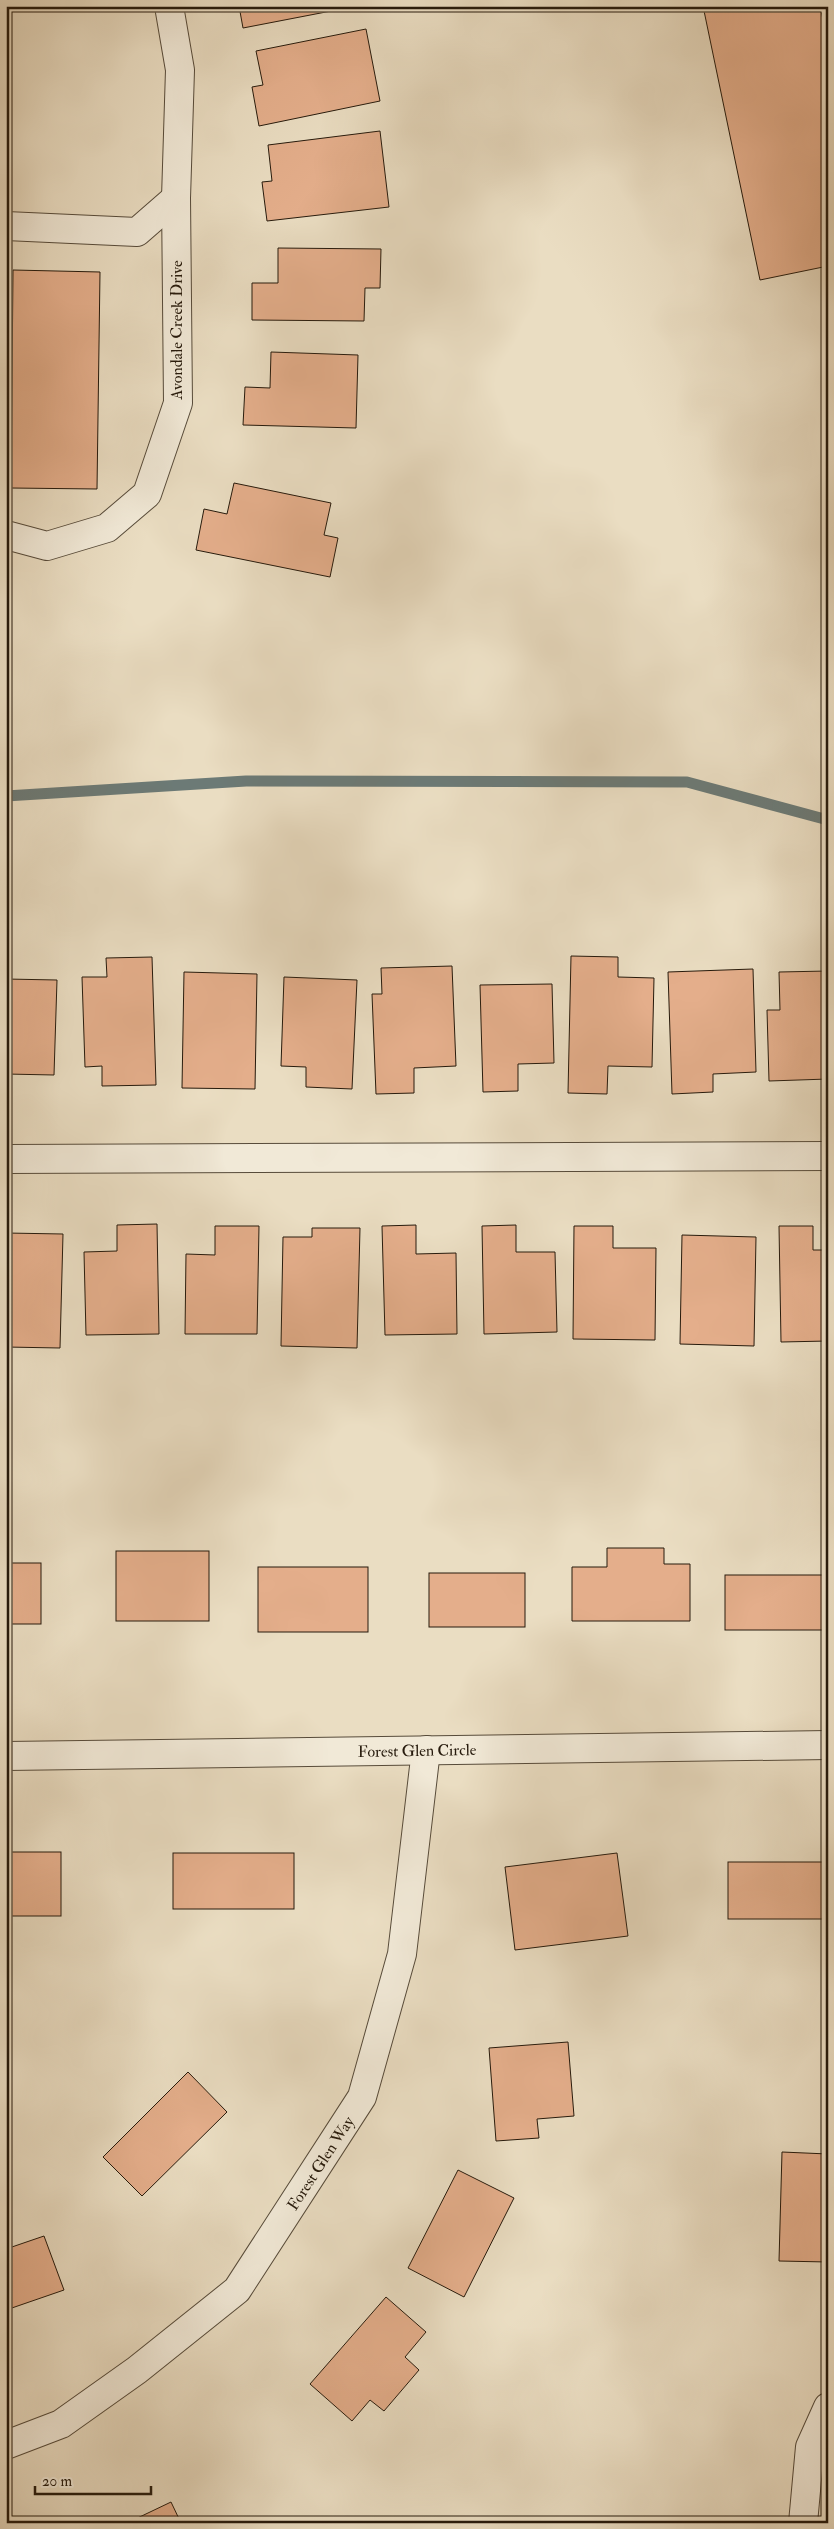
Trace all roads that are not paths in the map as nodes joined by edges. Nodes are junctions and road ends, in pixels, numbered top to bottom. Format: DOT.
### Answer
graph roads {
  1 [pos="169,6"];
  2 [pos="176,198"];
  3 [pos="6,226"];
  4 [pos="6,535"];
  5 [pos="828,1156"];
  6 [pos="6,1159"];
  7 [pos="828,1745"];
  8 [pos="426,1750"];
  9 [pos="6,1756"];
  10 [pos="828,2407"];
  11 [pos="6,2445"];
  12 [pos="803,2523"];
  1 -- 2 [label="street, Avondale Creek Drive"];
  2 -- 3 [label="street"];
  2 -- 4 [label="street, Avondale Creek Drive"];
  5 -- 6 [label="street"];
  7 -- 8 [label="street, Forest Glen Circle"];
  8 -- 9 [label="street, Forest Glen Circle"];
  8 -- 11 [label="street, Forest Glen Way"];
  10 -- 12 [label="street"];
}
